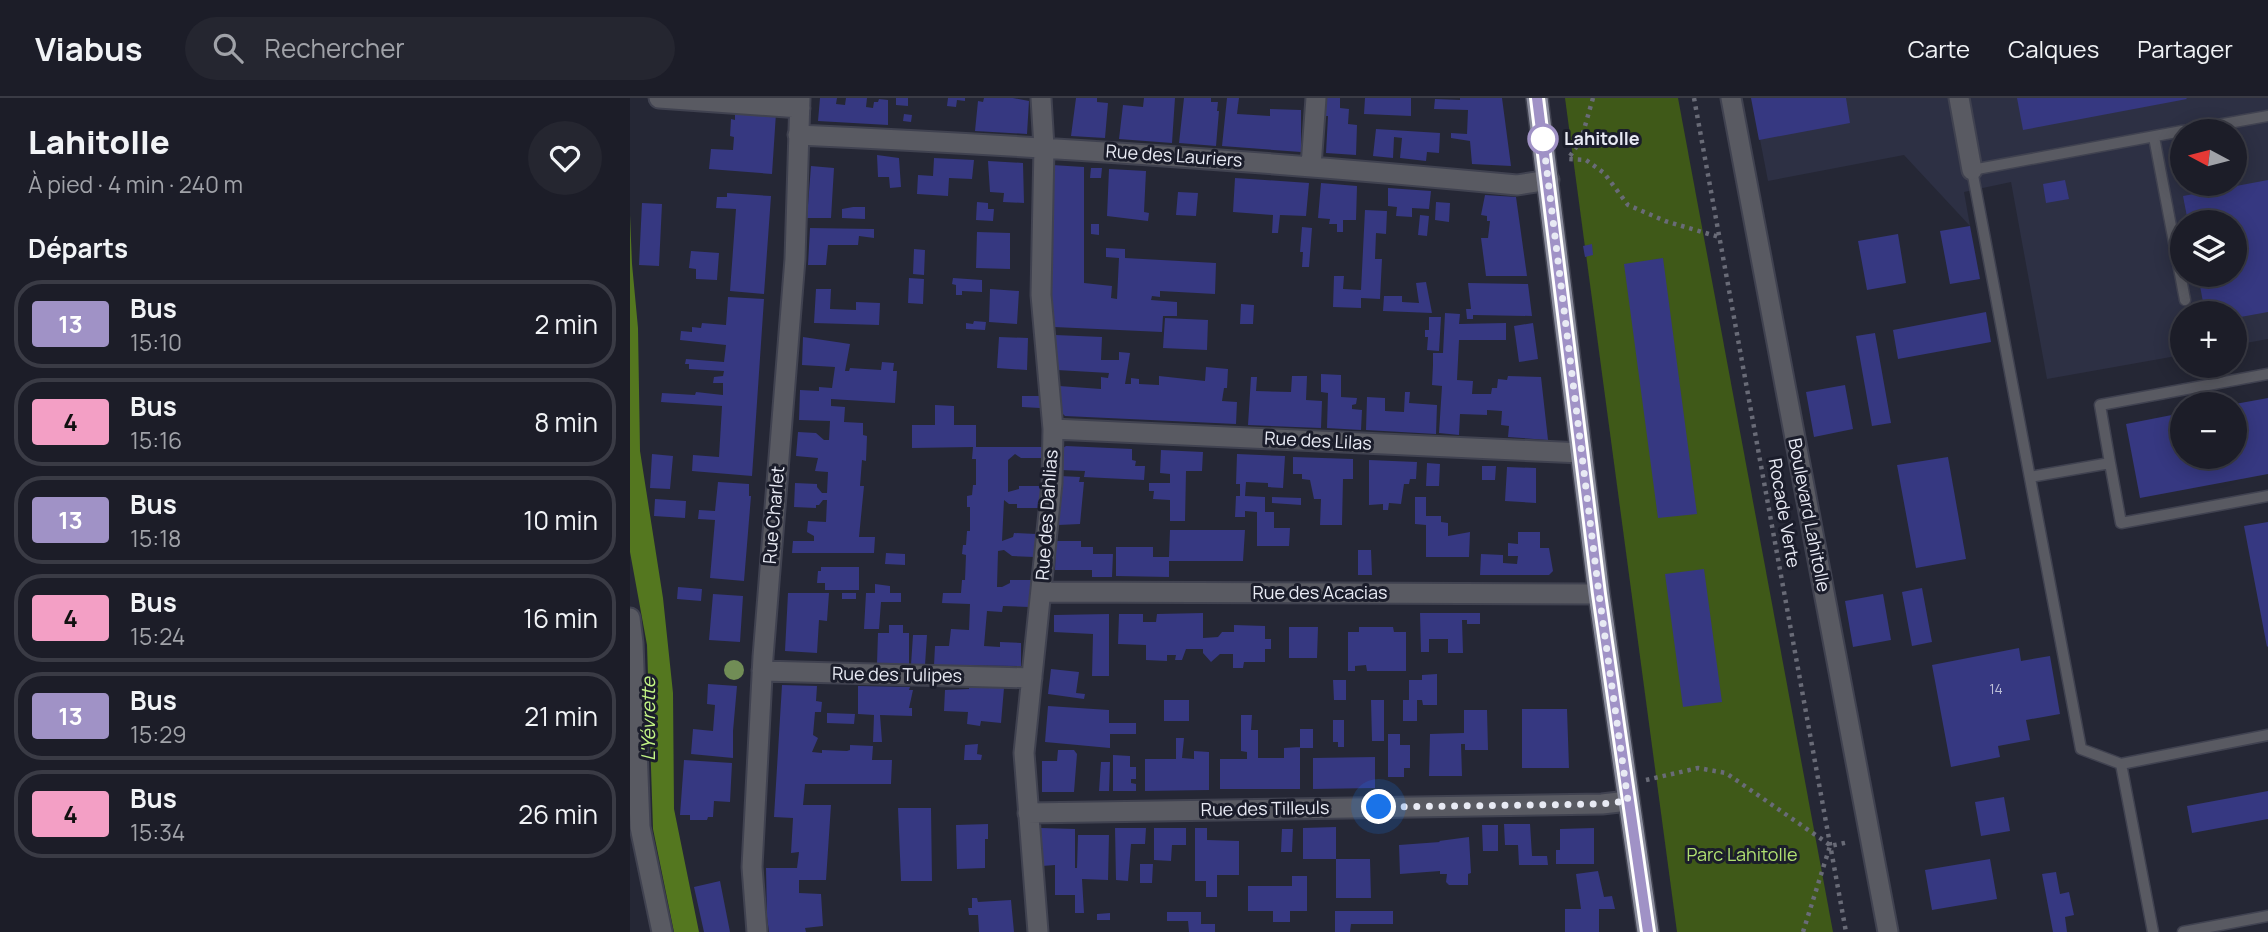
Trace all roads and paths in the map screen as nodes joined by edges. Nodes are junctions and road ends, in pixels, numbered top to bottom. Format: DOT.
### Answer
graph roads {
  1 [pos="659,98"];
  2 [pos="1041,98"];
  3 [pos="1316,98"];
  4 [pos="1537,98"];
  5 [pos="1593,98"];
  6 [pos="1694,98"];
  7 [pos="1731,98"];
  8 [pos="1959,98"];
  9 [pos="800,103"];
  10 [pos="2268,116"];
  11 [pos="2247,120"];
  12 [pos="2170,133"];
  13 [pos="798,135"];
  14 [pos="2154,136"];
  15 [pos="1044,147"];
  16 [pos="1311,166"];
  17 [pos="1972,170"];
  18 [pos="1549,180"];
  19 [pos="1719,237"];
  20 [pos="2185,300"];
  21 [pos="2268,374"];
  22 [pos="1053,429"];
  23 [pos="1582,453"];
  24 [pos="2110,463"];
  25 [pos="2030,477"];
  26 [pos="2268,496"];
  27 [pos="1042,592"];
  28 [pos="1599,594"];
  29 [pos="630,618"];
  30 [pos="762,671"];
  31 [pos="1032,678"];
  32 [pos="2268,735"];
  33 [pos="2121,764"];
  34 [pos="1644,780"];
  35 [pos="1628,801"];
  36 [pos="1028,813"];
  37 [pos="1870,838"];
  38 [pos="1830,846"];
  39 [pos="2268,916"];
  40 [pos="662,932"];
  41 [pos="757,932"];
  42 [pos="1038,932"];
  43 [pos="1648,932"];
  44 [pos="1803,932"];
  45 [pos="1846,932"];
  46 [pos="1888,932"];
  47 [pos="2152,932"];
  48 [pos="2183,932"];
  1 -- 9 [label="street"];
  2 -- 15 [label="street, Rue des Dahlias"];
  3 -- 16 [label="street"];
  4 -- 18 [label="main road"];
  5 -- 19 [label="path"];
  6 -- 19 [label="path, Rocade Verte"];
  7 -- 37 [label="street, Boulevard Lahitolle"];
  8 -- 17 [label="street"];
  9 -- 13 [label="street, Rue Charlet"];
  10 -- 11 [label="lane"];
  12 -- 14 [label="lane"];
  13 -- 15 [label="street, Rue des Lauriers"];
  13 -- 30 [label="street, Rue Charlet"];
  14 -- 17 [label="lane"];
  14 -- 20 [label="lane"];
  15 -- 16 [label="street, Rue des Lauriers"];
  15 -- 22 [label="street, Rue des Dahlias"];
  16 -- 18 [label="street, Rue des Lauriers"];
  17 -- 25 [label="lane"];
  18 -- 23 [label="main road"];
  19 -- 38 [label="path, Rocade Verte"];
  21 -- 24 [label="lane"];
  22 -- 23 [label="street, Rue des Lilas"];
  22 -- 27 [label="street, Rue des Dahlias"];
  23 -- 28 [label="main road"];
  24 -- 25 [label="lane"];
  24 -- 26 [label="lane"];
  25 -- 33 [label="lane"];
  27 -- 28 [label="street, Rue des Acacias"];
  27 -- 31 [label="street, Rue des Dahlias"];
  28 -- 35 [label="main road"];
  29 -- 40 [label="street"];
  30 -- 31 [label="street, Rue des Tulipes"];
  30 -- 41 [label="street, Rue Charlet"];
  31 -- 36 [label="street, Rue des Dahlias"];
  32 -- 33 [label="lane"];
  33 -- 47 [label="lane"];
  34 -- 38 [label="path"];
  35 -- 36 [label="street, Rue des Tilleuls"];
  35 -- 43 [label="main road"];
  36 -- 42 [label="street, Rue des Dahlias"];
  37 -- 38 [label="path"];
  37 -- 46 [label="street, Boulevard Lahitolle"];
  38 -- 44 [label="path"];
  38 -- 45 [label="path, Rocade Verte"];
  39 -- 48 [label="lane"];
}
